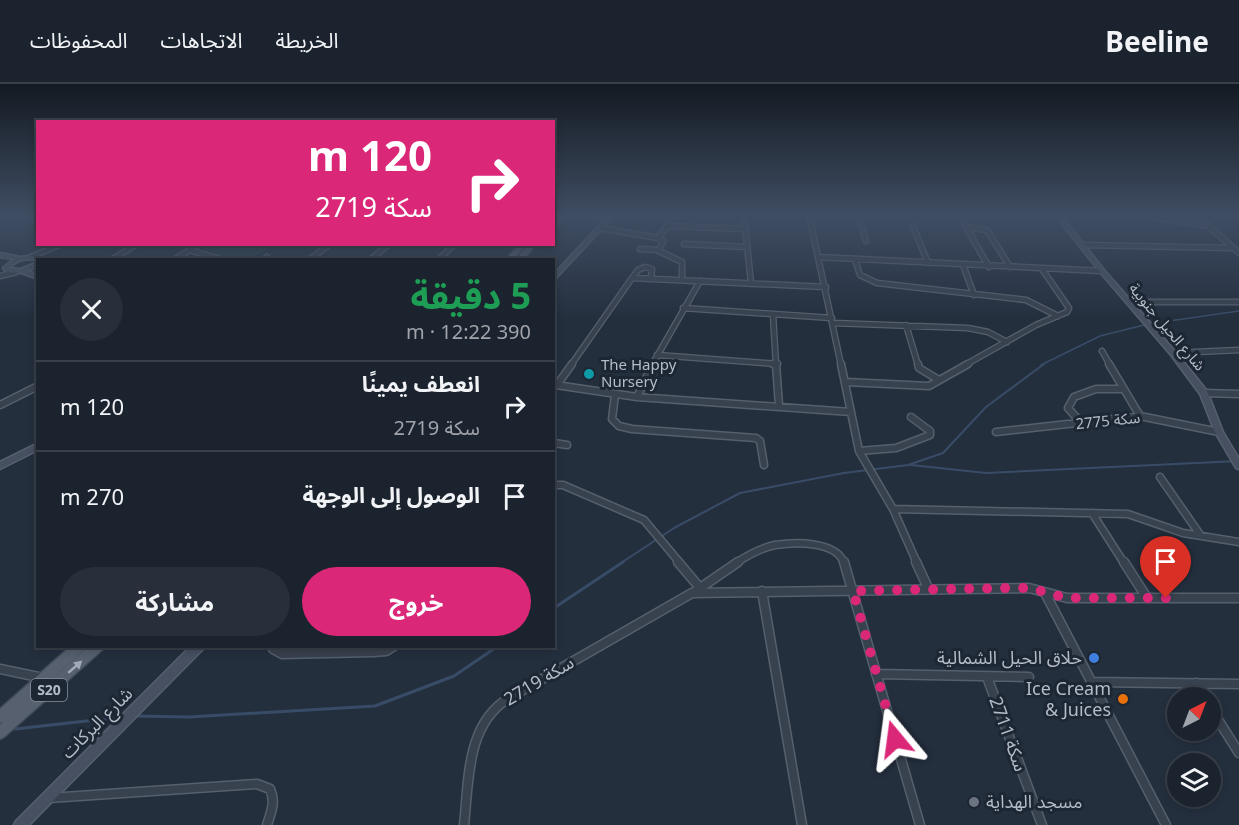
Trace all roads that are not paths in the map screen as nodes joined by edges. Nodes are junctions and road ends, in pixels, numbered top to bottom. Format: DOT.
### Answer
graph roads {
  1 [pos="47,250"];
  2 [pos="128,250"];
  3 [pos="189,250"];
  4 [pos="580,250"];
  5 [pos="650,250"];
  6 [pos="657,250"];
  7 [pos="746,250"];
  8 [pos="816,250"];
  9 [pos="923,250"];
  10 [pos="979,250"];
  11 [pos="999,250"];
  12 [pos="1086,250"];
  13 [pos="0,257"];
  14 [pos="28,257"];
  15 [pos="818,257"];
  16 [pos="114,258"];
  17 [pos="177,258"];
  18 [pos="216,258"];
  19 [pos="855,260"];
  20 [pos="36,262"];
  21 [pos="928,263"];
  22 [pos="36,264"];
  23 [pos="963,265"];
  24 [pos="989,267"];
  25 [pos="1010,267"];
  26 [pos="1042,269"];
  27 [pos="3,271"];
  28 [pos="19,271"];
  29 [pos="1102,271"];
  30 [pos="36,275"];
  31 [pos="555,276"];
  32 [pos="632,278"];
  33 [pos="651,278"];
  34 [pos="682,280"];
  35 [pos="700,280"];
  36 [pos="751,284"];
  37 [pos="826,287"];
  38 [pos="974,295"];
  39 [pos="1129,302"];
  40 [pos="1239,302"];
  41 [pos="683,308"];
  42 [pos="773,315"];
  43 [pos="1058,316"];
  44 [pos="833,321"];
  45 [pos="906,325"];
  46 [pos="1007,342"];
  47 [pos="1239,350"];
  48 [pos="1102,351"];
  49 [pos="1173,353"];
  50 [pos="657,355"];
  51 [pos="777,364"];
  52 [pos="939,380"];
  53 [pos="846,382"];
  54 [pos="555,385"];
  55 [pos="36,387"];
  56 [pos="1122,389"];
  57 [pos="1204,393"];
  58 [pos="1239,394"];
  59 [pos="615,395"];
  60 [pos="637,397"];
  61 [pos="0,405"];
  62 [pos="779,406"];
  63 [pos="850,412"];
  64 [pos="1140,416"];
  65 [pos="911,417"];
  66 [pos="1082,424"];
  67 [pos="996,432"];
  68 [pos="1219,432"];
  69 [pos="555,443"];
  70 [pos="567,445"];
  71 [pos="36,447"];
  72 [pos="860,451"];
  73 [pos="1235,452"];
  74 [pos="764,465"];
  75 [pos="0,466"];
  76 [pos="1239,466"];
  77 [pos="1160,477"];
  78 [pos="555,485"];
  79 [pos="892,509"];
  80 [pos="1092,513"];
  81 [pos="1202,537"];
  82 [pos="1239,542"];
  83 [pos="700,588"];
  84 [pos="928,588"];
  85 [pos="762,591"];
  86 [pos="853,591"];
  87 [pos="1045,592"];
  88 [pos="692,594"];
  89 [pos="1147,598"];
  90 [pos="1239,598"];
  91 [pos="78,648"];
  92 [pos="96,648"];
  93 [pos="197,648"];
  94 [pos="273,648"];
  95 [pos="391,648"];
  96 [pos="0,669"];
  97 [pos="876,674"];
  98 [pos="987,677"];
  99 [pos="1029,677"];
  100 [pos="44,678"];
  101 [pos="1094,682"];
  102 [pos="1196,683"];
  103 [pos="1239,684"];
  104 [pos="1198,687"];
  105 [pos="1,715"];
  106 [pos="1221,724"];
  107 [pos="0,733"];
  108 [pos="1239,753"];
  109 [pos="47,798"];
  110 [pos="27,823"];
  111 [pos="267,825"];
  112 [pos="464,825"];
  113 [pos="802,825"];
  114 [pos="920,825"];
  115 [pos="1042,825"];
  116 [pos="1166,825"];
  1 -- 14 [label="street"];
  2 -- 16 [label="street"];
  3 -- 17 [label="street"];
  3 -- 18 [label="street"];
  4 -- 31 [label="street"];
  5 -- 6 [label="street"];
  6 -- 34 [label="street"];
  7 -- 36 [label="street"];
  8 -- 15 [label="street"];
  9 -- 21 [label="street"];
  10 -- 24 [label="street"];
  11 -- 25 [label="street"];
  12 -- 29 [label="street, شارع الحيل جنوبية"];
  13 -- 14 [label="street"];
  13 -- 27 [label="street"];
  14 -- 20 [label="street"];
  14 -- 27 [label="street"];
  15 -- 19 [label="street"];
  15 -- 37 [label="street"];
  19 -- 21 [label="street"];
  19 -- 38 [label="street"];
  21 -- 23 [label="street"];
  22 -- 28 [label="street"];
  23 -- 24 [label="street"];
  23 -- 38 [label="street"];
  24 -- 25 [label="street"];
  25 -- 26 [label="street"];
  26 -- 29 [label="street"];
  26 -- 43 [label="street"];
  27 -- 28 [label="street"];
  28 -- 30 [label="street"];
  29 -- 39 [label="street, شارع الحيل جنوبية"];
  32 -- 33 [label="street"];
  32 -- 33 [label="street"];
  32 -- 54 [label="street"];
  33 -- 34 [label="street"];
  34 -- 35 [label="street"];
  35 -- 36 [label="street"];
  35 -- 41 [label="street"];
  36 -- 37 [label="street"];
  37 -- 44 [label="street"];
  38 -- 43 [label="street"];
  39 -- 40 [label="street"];
  39 -- 49 [label="street, شارع الحيل جنوبية"];
  41 -- 42 [label="street"];
  41 -- 50 [label="street"];
  42 -- 44 [label="street"];
  42 -- 51 [label="street"];
  43 -- 46 [label="street"];
  44 -- 45 [label="street"];
  44 -- 53 [label="street"];
  45 -- 46 [label="street"];
  45 -- 52 [label="street"];
  46 -- 52 [label="street"];
  47 -- 49 [label="street"];
  48 -- 56 [label="street"];
  49 -- 57 [label="street, شارع الحيل جنوبية"];
  50 -- 51 [label="street"];
  50 -- 60 [label="street"];
  51 -- 62 [label="street"];
  52 -- 53 [label="street"];
  53 -- 63 [label="street"];
  54 -- 59 [label="street"];
  55 -- 61 [label="street"];
  56 -- 64 [label="street"];
  56 -- 66 [label="street"];
  57 -- 58 [label="street"];
  57 -- 68 [label="street, شارع الحيل جنوبية"];
  59 -- 60 [label="street"];
  59 -- 74 [label="street"];
  60 -- 62 [label="street"];
  62 -- 63 [label="street"];
  63 -- 72 [label="street"];
  64 -- 66 [label="street, سكة 2775"];
  64 -- 68 [label="street, سكة 2775"];
  65 -- 72 [label="street"];
  66 -- 67 [label="street, سكة 2775"];
  68 -- 73 [label="street, شارع الحيل جنوبية"];
  69 -- 70 [label="street"];
  71 -- 75 [label="street"];
  72 -- 79 [label="street"];
  73 -- 76 [label="street, شارع الحيل جنوبية"];
  77 -- 81 [label="street"];
  78 -- 83 [label="street"];
  79 -- 80 [label="street"];
  79 -- 84 [label="street"];
  80 -- 81 [label="street"];
  80 -- 89 [label="street"];
  81 -- 82 [label="street"];
  83 -- 86 [label="street, سكة 2719"];
  83 -- 88 [label="street, سكة 2719"];
  84 -- 86 [label="street, سكة 2719"];
  84 -- 87 [label="street, سكة 2719"];
  85 -- 86 [label="street, سكة 2719"];
  85 -- 88 [label="street, سكة 2719"];
  85 -- 113 [label="street"];
  86 -- 97 [label="street, سكة 2719"];
  87 -- 89 [label="street, سكة 2719"];
  87 -- 101 [label="street"];
  88 -- 112 [label="street, سكة 2719"];
  89 -- 90 [label="street, سكة 2719"];
  91 -- 100 [label="main road, S20"];
  107 -- 92 [label="main road, S20, one-way"];
  93 -- 109 [label="street, شارع البركات"];
  94 -- 95 [label="street"];
  96 -- 100 [label="street"];
  97 -- 98 [label="street"];
  97 -- 114 [label="street, سكة 2719"];
  98 -- 99 [label="street"];
  98 -- 115 [label="street, سكة 2711"];
  100 -- 105 [label="main road, S20"];
  101 -- 102 [label="street"];
  101 -- 116 [label="street"];
  102 -- 103 [label="street"];
  102 -- 104 [label="street"];
  106 -- 108 [label="street"];
  109 -- 110 [label="street, شارع البركات"];
  109 -- 111 [label="street"];
}
